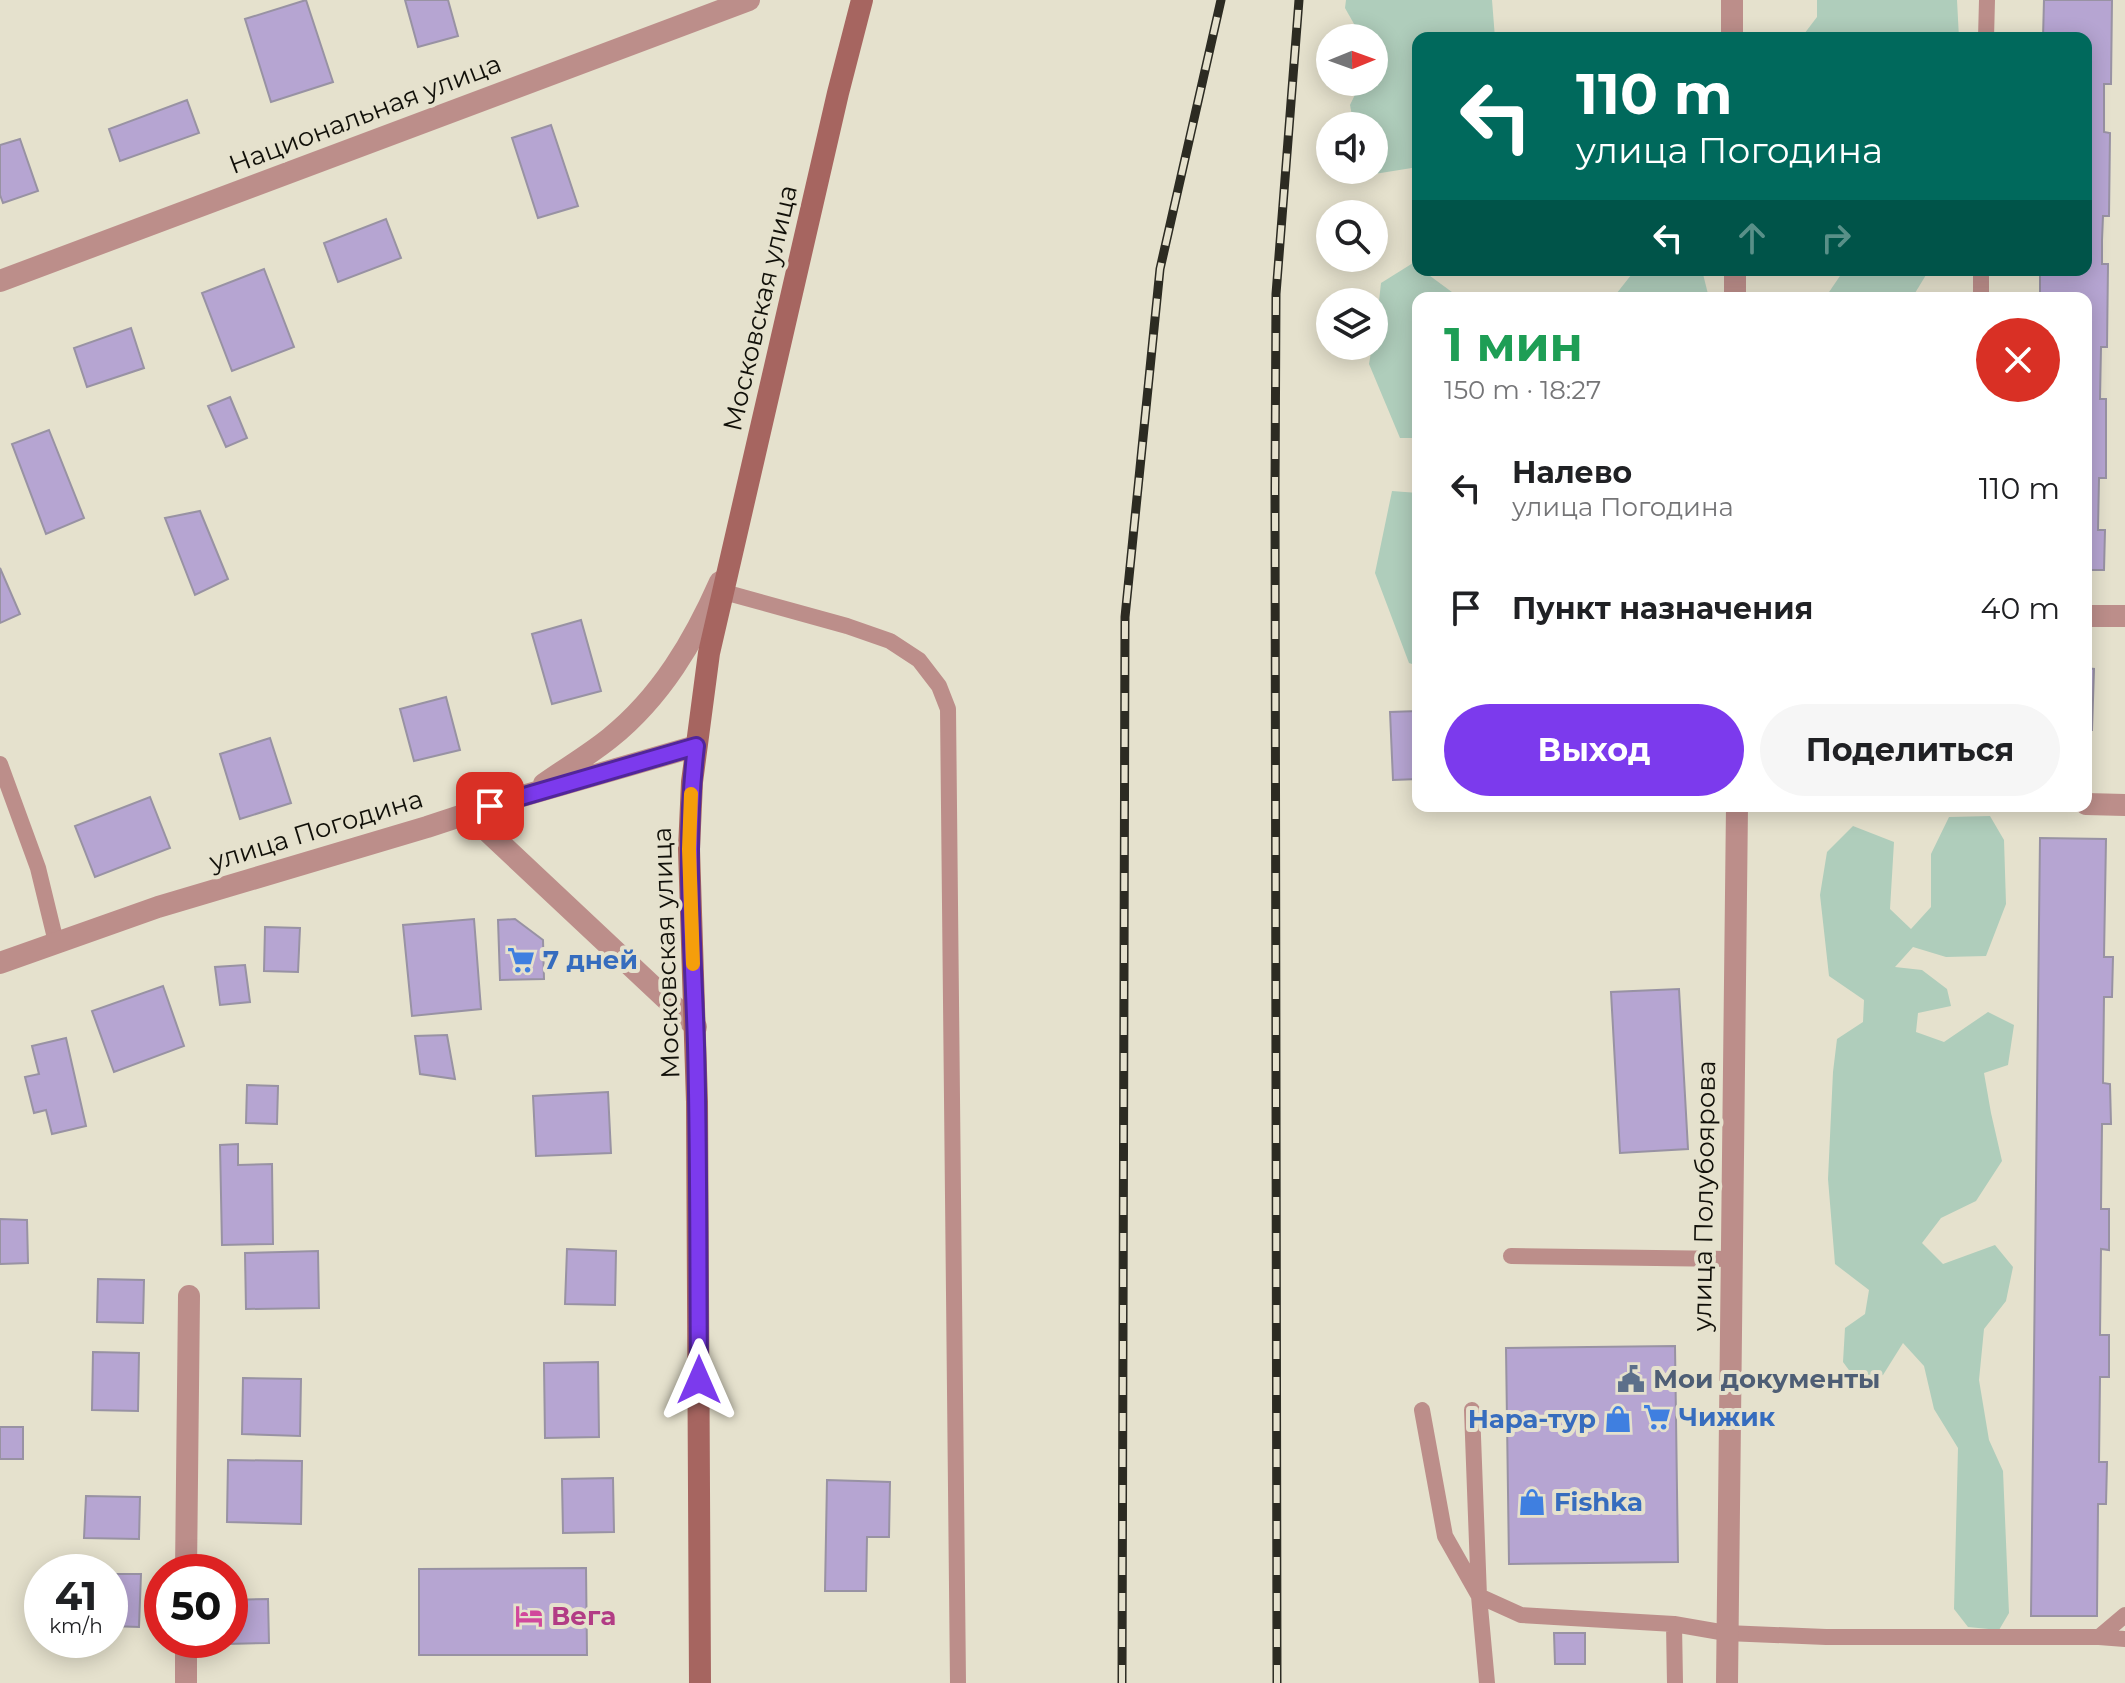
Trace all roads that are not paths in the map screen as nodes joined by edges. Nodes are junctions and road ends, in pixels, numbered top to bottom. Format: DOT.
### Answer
graph roads {
  1 [pos="749,0"];
  2 [pos="862,0"];
  3 [pos="1732,0"];
  4 [pos="1987,0"];
  5 [pos="1732,32"];
  6 [pos="1986,32"];
  7 [pos="0,281"];
  8 [pos="734,548"];
  9 [pos="724,592"];
  10 [pos="2092,616"];
  11 [pos="2125,616"];
  12 [pos="696,746"];
  13 [pos="0,764"];
  14 [pos="529,794"];
  15 [pos="2092,804"];
  16 [pos="2125,805"];
  17 [pos="1737,812"];
  18 [pos="469,814"];
  19 [pos="56,942"];
  20 [pos="0,963"];
  21 [pos="696,1027"];
  22 [pos="1511,1256"];
  23 [pos="1731,1259"];
  24 [pos="189,1296"];
  25 [pos="1422,1410"];
  26 [pos="1472,1410"];
  27 [pos="186,1554"];
  28 [pos="1479,1596"];
  29 [pos="2125,1615"];
  30 [pos="1674,1624"];
  31 [pos="1726,1633"];
  32 [pos="2099,1637"];
  33 [pos="2125,1639"];
  34 [pos="186,1658"];
  35 [pos="186,1683"];
  36 [pos="700,1683"];
  37 [pos="958,1683"];
  38 [pos="1487,1683"];
  39 [pos="1675,1683"];
  40 [pos="1727,1683"];
  1 -- 7 [label="street, Национальная улица"];
  2 -- 8 [label="main road, Московская улица"];
  3 -- 5 [label="street"];
  4 -- 6 [label="lane"];
  8 -- 9 [label="main road, Московская улица"];
  8 -- 14 [label="street"];
  9 -- 12 [label="main road, Московская улица"];
  9 -- 37 [label="lane"];
  10 -- 11 [label="street"];
  12 -- 14 [label="street, улица Погодина"];
  12 -- 21 [label="main road, Московская улица"];
  13 -- 19 [label="lane"];
  14 -- 18 [label="street, улица Погодина"];
  15 -- 16 [label="street"];
  17 -- 23 [label="street, улица Полубоярова"];
  18 -- 19 [label="street, улица Погодина"];
  18 -- 21 [label="street"];
  19 -- 20 [label="street, улица Погодина"];
  21 -- 36 [label="main road, Московская улица"];
  22 -- 23 [label="lane"];
  23 -- 31 [label="street, улица Полубоярова"];
  24 -- 27 [label="street"];
  25 -- 28 [label="lane"];
  26 -- 28 [label="lane"];
  28 -- 30 [label="lane"];
  28 -- 38 [label="lane"];
  29 -- 32 [label="lane"];
  30 -- 31 [label="lane"];
  30 -- 39 [label="lane"];
  31 -- 32 [label="lane"];
  31 -- 40 [label="street, улица Полубоярова"];
  32 -- 33 [label="lane"];
  34 -- 35 [label="street"];
}
